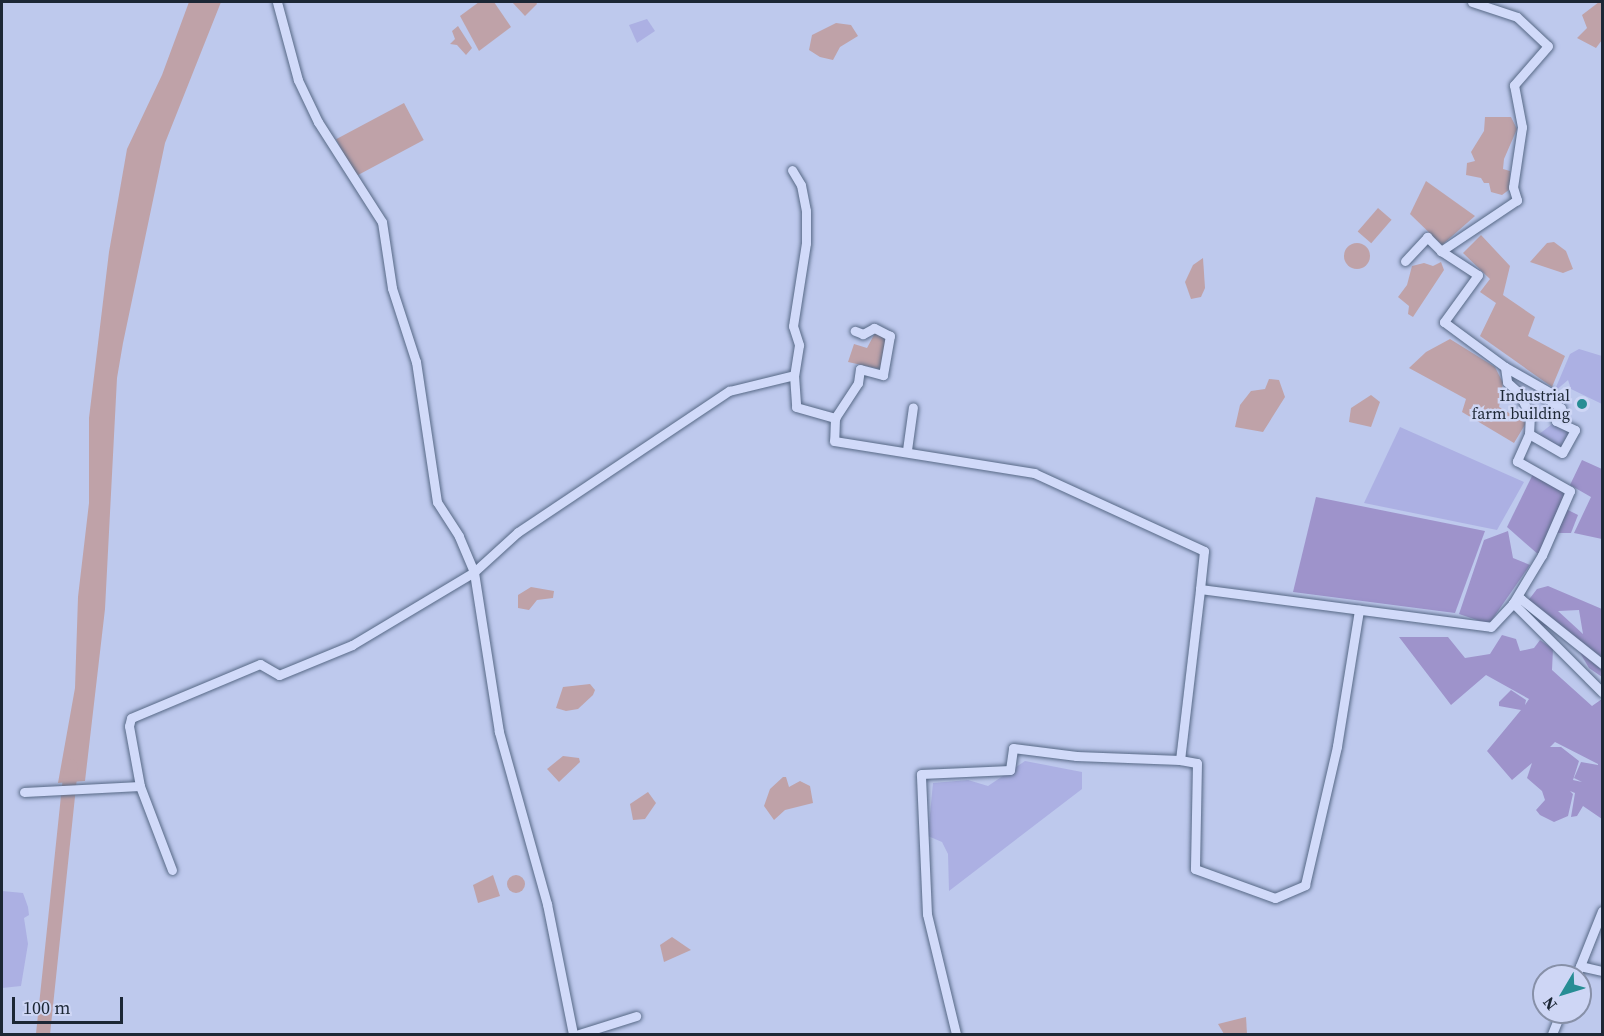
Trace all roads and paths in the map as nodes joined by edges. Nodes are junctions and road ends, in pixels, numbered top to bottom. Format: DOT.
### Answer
graph roads {
  1 [pos="277,2"];
  2 [pos="1472,2"];
  3 [pos="792,170"];
  4 [pos="1441,251"];
  5 [pos="1405,261"];
  6 [pos="855,331"];
  7 [pos="1505,367"];
  8 [pos="794,375"];
  9 [pos="913,407"];
  10 [pos="835,418"];
  11 [pos="1529,434"];
  12 [pos="907,450"];
  13 [pos="474,572"];
  14 [pos="1200,589"];
  15 [pos="1513,603"];
  16 [pos="1359,610"];
  17 [pos="1602,664"];
  18 [pos="1602,692"];
  19 [pos="1180,760"];
  20 [pos="140,786"];
  21 [pos="24,792"];
  22 [pos="172,870"];
  23 [pos="1602,911"];
  24 [pos="1581,964"];
  25 [pos="636,1016"];
  26 [pos="573,1035"];
  27 [pos="579,1035"];
  28 [pos="956,1035"];
  1 -- 13 [label="street"];
  2 -- 4 [label="street"];
  3 -- 8 [label="street"];
  4 -- 5 [label="street"];
  4 -- 7 [label="street"];
  6 -- 10 [label="street"];
  7 -- 11 [label="street"];
  7 -- 11 [label="street"];
  8 -- 10 [label="street"];
  8 -- 13 [label="street"];
  9 -- 12 [label="street"];
  10 -- 12 [label="street"];
  11 -- 15 [label="street"];
  12 -- 14 [label="street"];
  13 -- 20 [label="street"];
  13 -- 26 [label="street"];
  14 -- 16 [label="street"];
  14 -- 19 [label="street"];
  15 -- 16 [label="street"];
  15 -- 17 [label="street"];
  15 -- 18 [label="street"];
  16 -- 19 [label="street"];
  19 -- 28 [label="street"];
  20 -- 21 [label="street"];
  20 -- 22 [label="street"];
  23 -- 24 [label="street"];
  25 -- 27 [label="street"];
}
